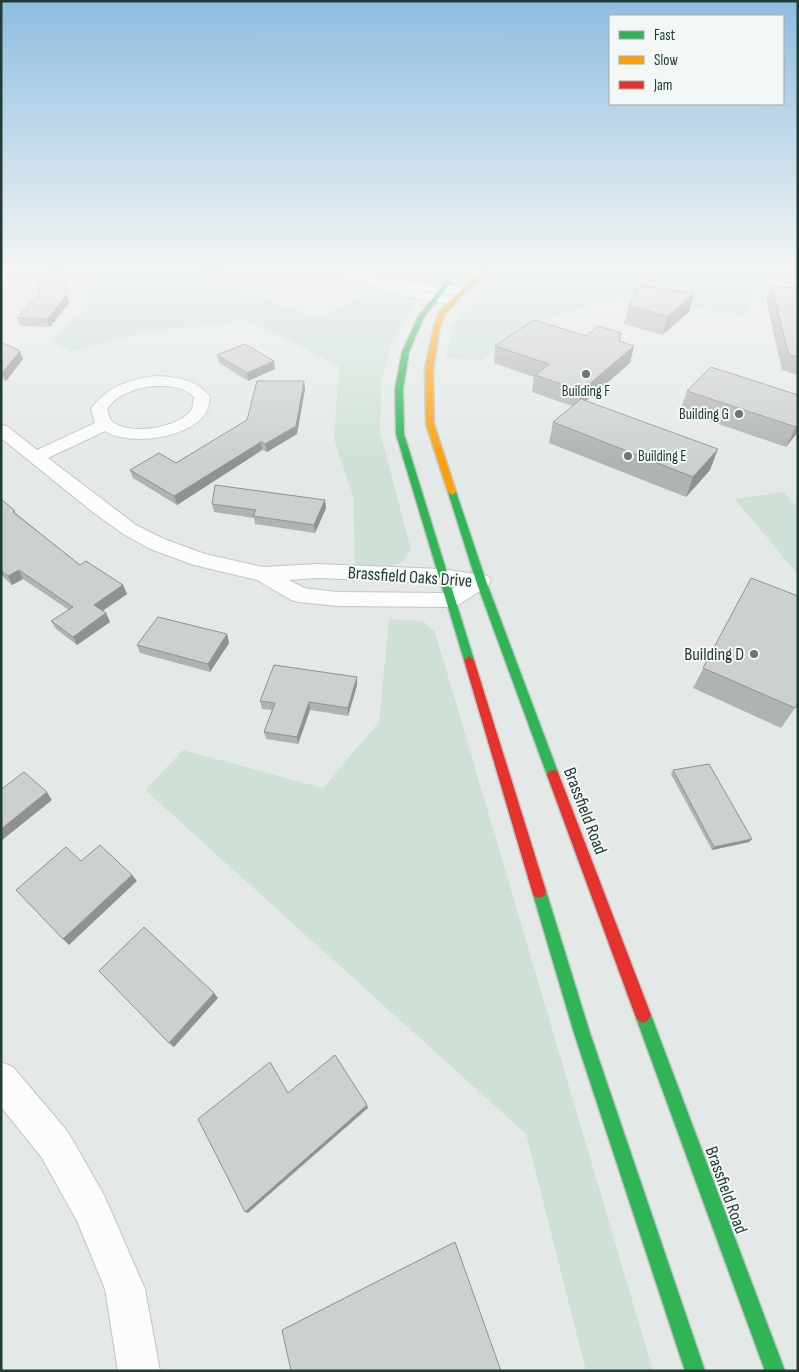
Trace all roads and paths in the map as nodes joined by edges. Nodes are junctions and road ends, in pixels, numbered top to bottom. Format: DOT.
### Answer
graph roads {
  1 [pos="410,333"];
  2 [pos="435,333"];
  3 [pos="105,425"];
  4 [pos="1,430"];
  5 [pos="36,457"];
  6 [pos="263,574"];
  7 [pos="442,576"];
  8 [pos="481,582"];
  9 [pos="450,600"];
  10 [pos="1,1080"];
  11 [pos="139,1371"];
  12 [pos="695,1371"];
  13 [pos="775,1371"];
  1 -- 7 [label="street"];
  2 -- 8 [label="street, Brassfield Road"];
  3 -- 3 [label="street"];
  3 -- 5 [label="street"];
  4 -- 5 [label="street, Brassfield Oaks Drive"];
  5 -- 6 [label="street, Brassfield Oaks Drive"];
  6 -- 7 [label="street, Brassfield Oaks Drive"];
  6 -- 9 [label="street, Brassfield Oaks Drive"];
  7 -- 8 [label="street, Brassfield Oaks Drive"];
  7 -- 9 [label="street"];
  8 -- 9 [label="street, Brassfield Oaks Drive"];
  8 -- 13 [label="street, Brassfield Road"];
  9 -- 12 [label="street"];
  10 -- 11 [label="street"];
}
